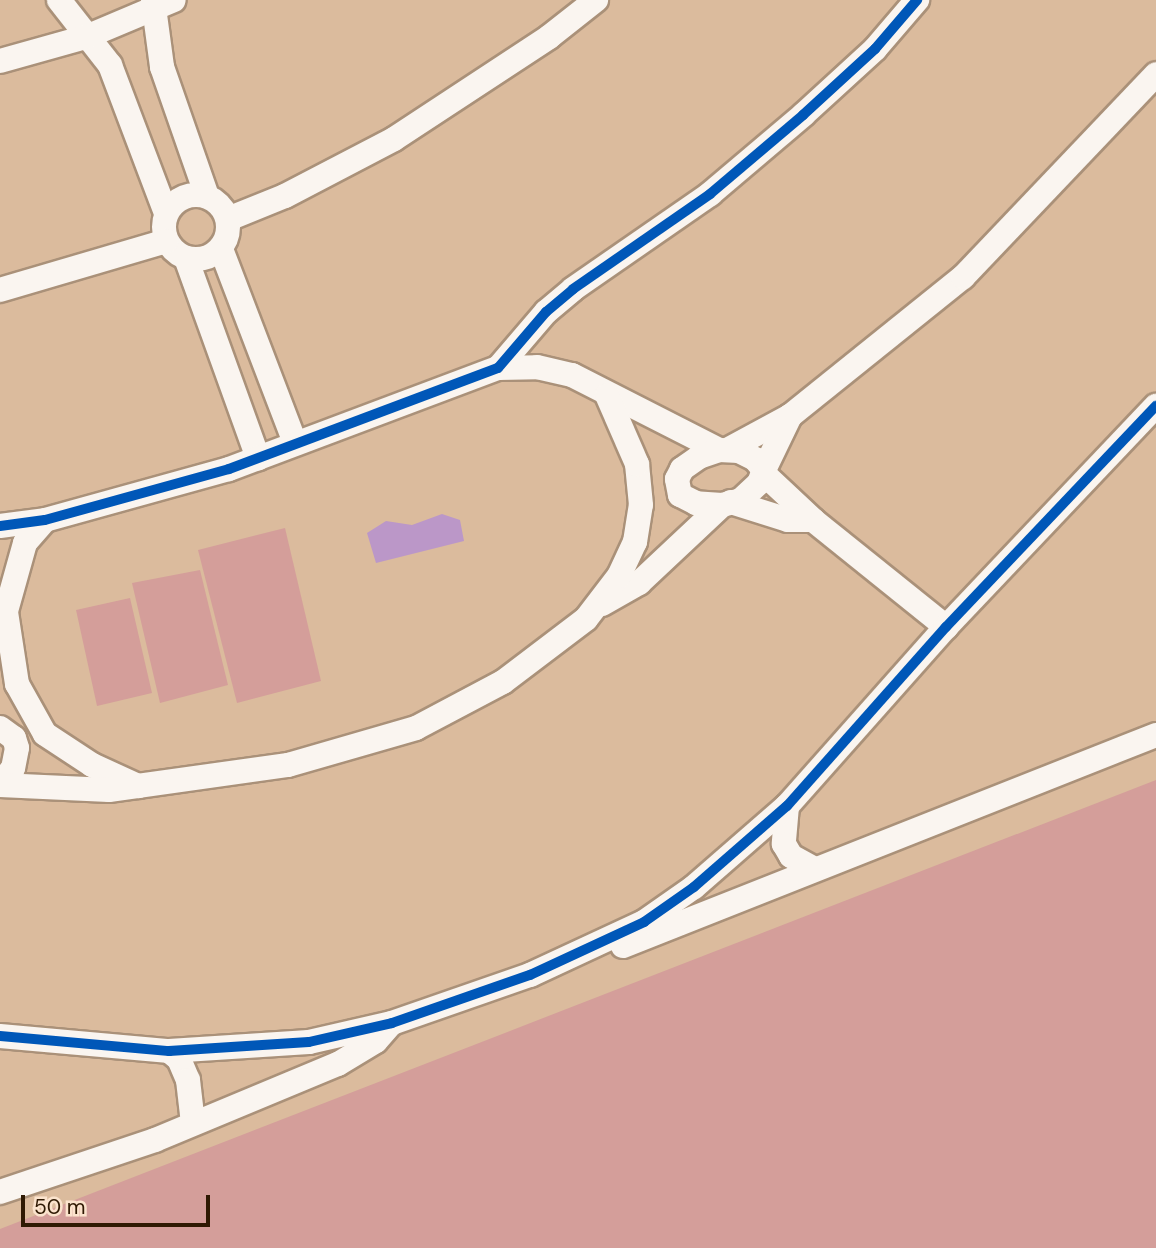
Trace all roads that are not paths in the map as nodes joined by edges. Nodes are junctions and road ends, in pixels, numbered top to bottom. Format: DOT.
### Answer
graph roads {
  1 [pos="59,0"];
  2 [pos="596,0"];
  3 [pos="917,0"];
  4 [pos="160,3"];
  5 [pos="86,37"];
  6 [pos="0,61"];
  7 [pos="1156,74"];
  8 [pos="207,196"];
  9 [pos="166,213"];
  10 [pos="228,219"];
  11 [pos="166,241"];
  12 [pos="220,249"];
  13 [pos="186,258"];
  14 [pos="0,290"];
  15 [pos="498,368"];
  16 [pos="607,395"];
  17 [pos="1156,406"];
  18 [pos="790,416"];
  19 [pos="295,443"];
  20 [pos="723,450"];
  21 [pos="258,458"];
  22 [pos="764,472"];
  23 [pos="726,504"];
  24 [pos="45,520"];
  25 [pos="813,520"];
  26 [pos="0,526"];
  27 [pos="595,608"];
  28 [pos="3,623"];
  29 [pos="946,627"];
  30 [pos="0,728"];
  31 [pos="1156,735"];
  32 [pos="0,784"];
  33 [pos="139,787"];
  34 [pos="787,806"];
  35 [pos="814,869"];
  36 [pos="590,950"];
  37 [pos="392,1023"];
  38 [pos="0,1035"];
  39 [pos="169,1051"];
  40 [pos="193,1123"];
  41 [pos="0,1192"];
  1 -- 5 [label="street"];
  2 -- 10 [label="street"];
  3 -- 15 [label="street"];
  4 -- 5 [label="street"];
  4 -- 8 [label="street"];
  5 -- 6 [label="street"];
  5 -- 9 [label="street"];
  7 -- 18 [label="street"];
  8 -- 9 [label="street"];
  8 -- 10 [label="street"];
  9 -- 11 [label="street"];
  10 -- 12 [label="street"];
  11 -- 13 [label="street"];
  11 -- 14 [label="street"];
  12 -- 13 [label="street"];
  12 -- 19 [label="street"];
  13 -- 21 [label="street"];
  15 -- 16 [label="street"];
  15 -- 19 [label="street"];
  16 -- 20 [label="street"];
  16 -- 27 [label="street"];
  17 -- 29 [label="street"];
  18 -- 20 [label="street"];
  18 -- 22 [label="street"];
  19 -- 21 [label="street"];
  20 -- 22 [label="street"];
  20 -- 23 [label="street"];
  21 -- 24 [label="street"];
  22 -- 23 [label="street"];
  22 -- 25 [label="street"];
  23 -- 25 [label="street"];
  23 -- 27 [label="street"];
  24 -- 26 [label="street"];
  24 -- 28 [label="street"];
  25 -- 29 [label="street"];
  27 -- 33 [label="street"];
  28 -- 33 [label="street"];
  29 -- 34 [label="street"];
  30 -- 32 [label="street"];
  31 -- 35 [label="street"];
  32 -- 33 [label="street"];
  34 -- 35 [label="street"];
  34 -- 36 [label="street"];
  35 -- 36 [label="street"];
  36 -- 37 [label="street"];
  37 -- 39 [label="street"];
  37 -- 40 [label="street"];
  38 -- 39 [label="street"];
  39 -- 40 [label="street"];
  40 -- 41 [label="street"];
}
